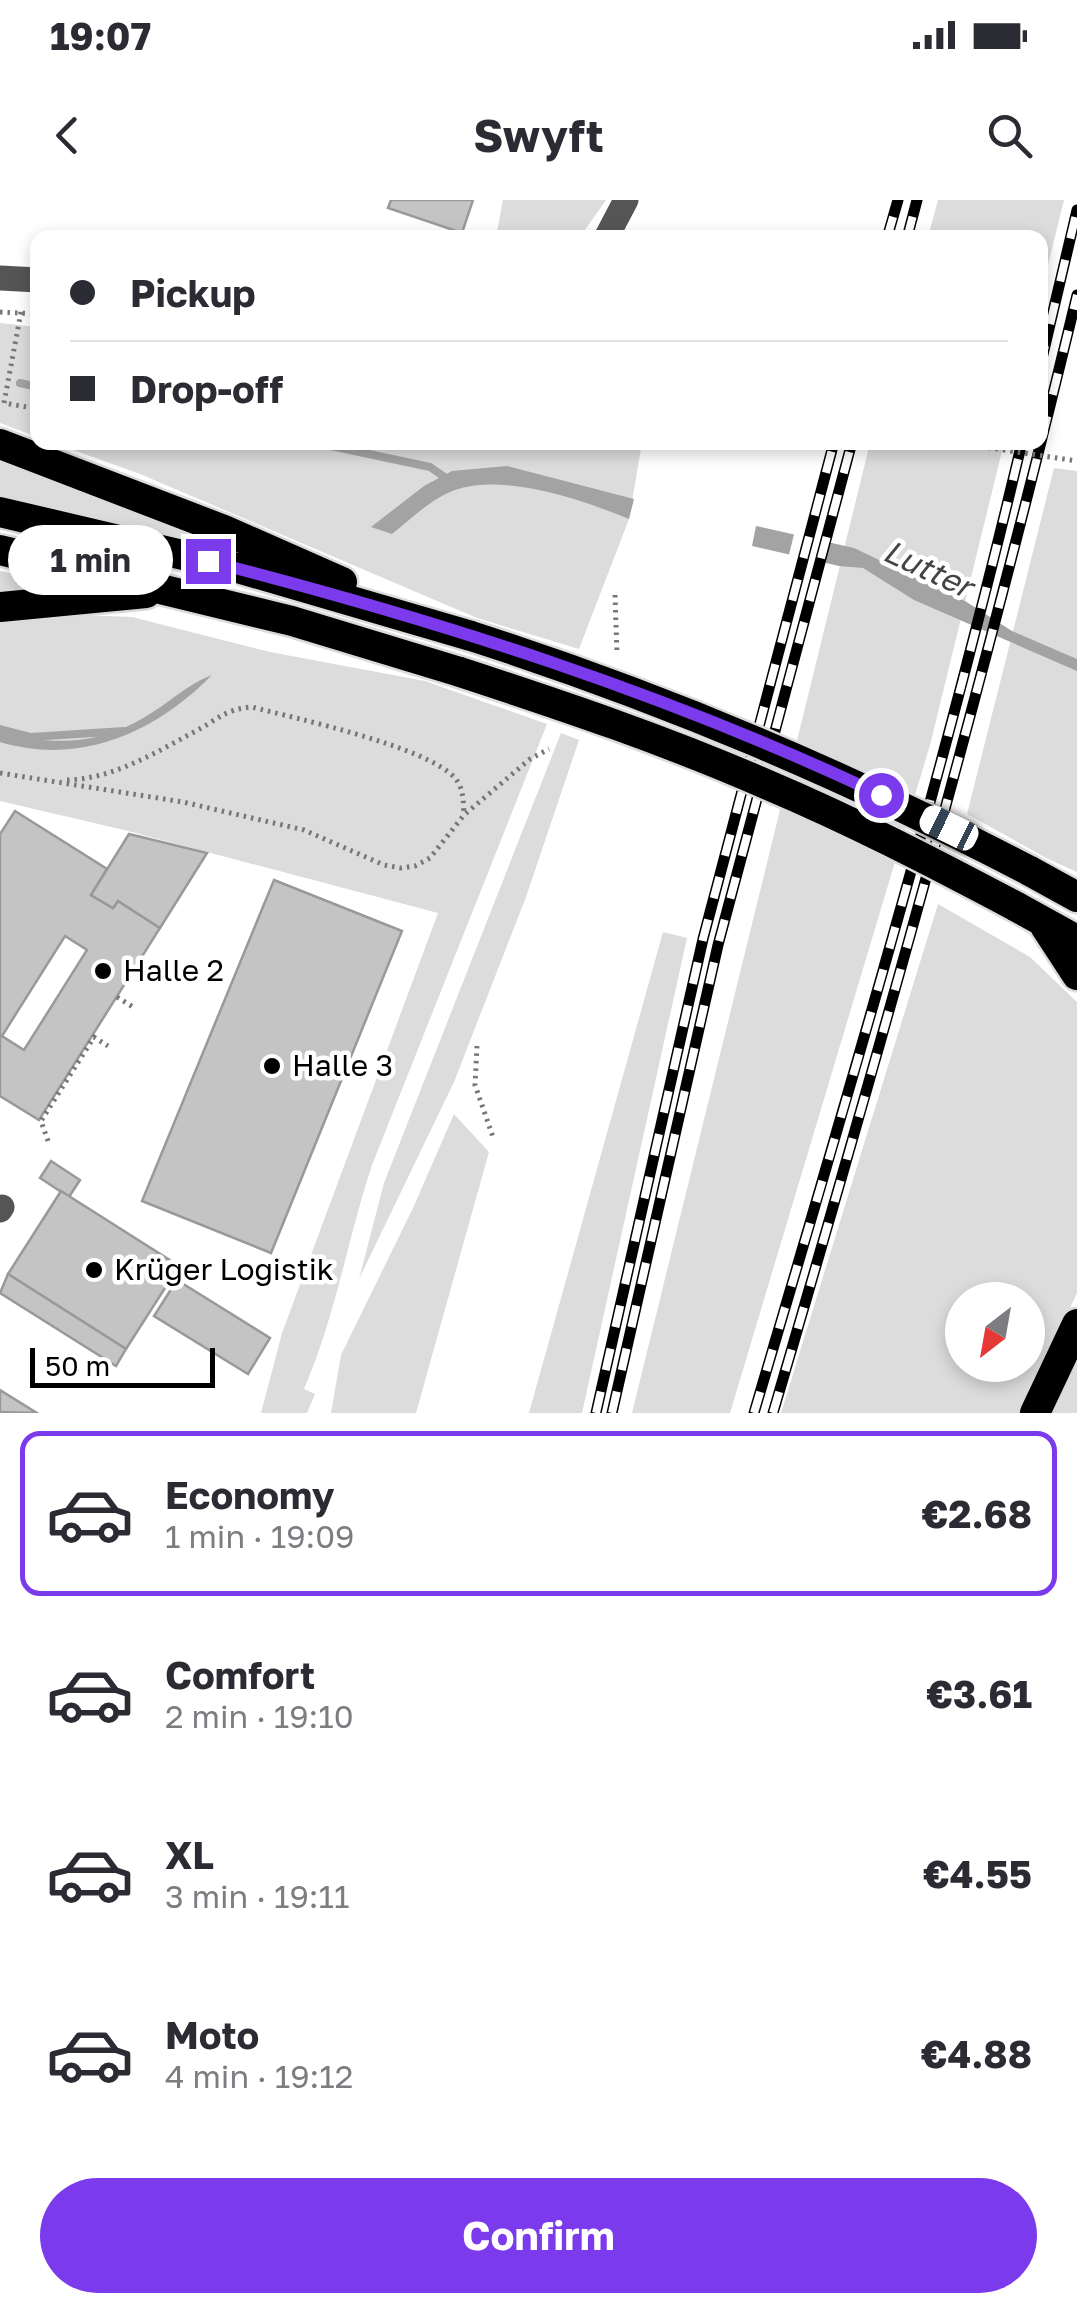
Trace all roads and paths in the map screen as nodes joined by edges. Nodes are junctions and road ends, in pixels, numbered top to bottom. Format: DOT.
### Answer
graph roads {
  1 [pos="626,200"];
  2 [pos="610,230"];
  3 [pos="0,278"];
  4 [pos="30,280"];
  5 [pos="0,312"];
  6 [pos="21,312"];
  7 [pos="30,313"];
  8 [pos="30,407"];
  9 [pos="0,444"];
  10 [pos="1004,450"];
  11 [pos="1077,461"];
  12 [pos="0,512"];
  13 [pos="0,550"];
  14 [pos="52,562"];
  15 [pos="238,568"];
  16 [pos="170,591"];
  17 [pos="615,595"];
  18 [pos="0,607"];
  19 [pos="398,612"];
  20 [pos="617,654"];
  21 [pos="550,750"];
  22 [pos="0,773"];
  23 [pos="54,780"];
  24 [pos="464,814"];
  25 [pos="1077,896"];
  26 [pos="1028,913"];
  27 [pos="1077,940"];
  28 [pos="1077,974"];
  29 [pos="116,997"];
  30 [pos="133,1007"];
  31 [pos="108,1046"];
  32 [pos="477,1046"];
  33 [pos="494,1140"];
  34 [pos="48,1141"];
  35 [pos="1077,1324"];
  36 [pos="1035,1413"];
  1 -- 2 [label="street"];
  3 -- 4 [label="street"];
  5 -- 6 [label="path"];
  6 -- 7 [label="path"];
  6 -- 8 [label="path"];
  9 -- 19 [label="highway"];
  10 -- 11 [label="path, bridge"];
  12 -- 15 [label="highway"];
  13 -- 14 [label="highway"];
  14 -- 15 [label="highway"];
  14 -- 16 [label="highway"];
  15 -- 19 [label="highway"];
  16 -- 18 [label="highway"];
  16 -- 26 [label="highway, bridge"];
  17 -- 20 [label="path"];
  19 -- 25 [label="highway, bridge"];
  21 -- 24 [label="path"];
  22 -- 23 [label="path"];
  23 -- 24 [label="path"];
  23 -- 24 [label="path"];
  26 -- 27 [label="highway"];
  26 -- 28 [label="highway"];
  29 -- 30 [label="path"];
  31 -- 34 [label="path"];
  32 -- 33 [label="path"];
  35 -- 36 [label="highway"];
}
